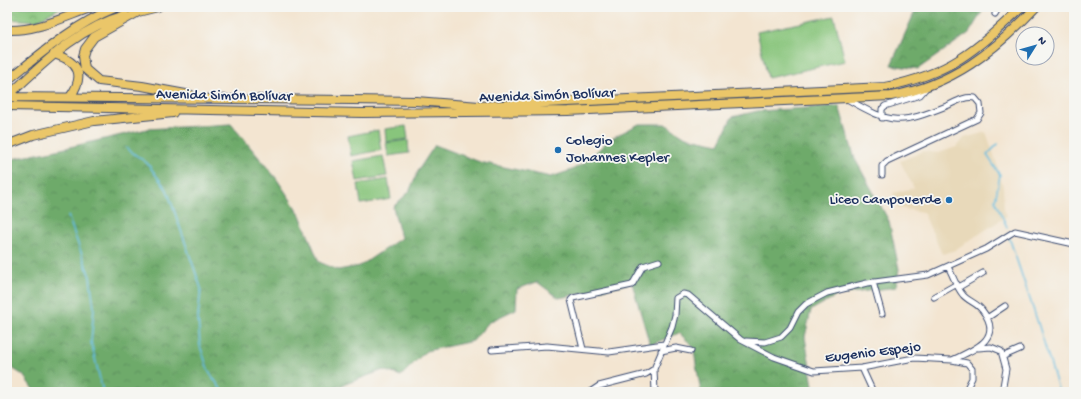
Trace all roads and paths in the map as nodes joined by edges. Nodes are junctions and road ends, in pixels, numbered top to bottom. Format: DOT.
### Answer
graph roads {
  1 [pos="93,7"];
  2 [pos="117,7"];
  3 [pos="158,7"];
  4 [pos="999,7"];
  5 [pos="1022,7"];
  6 [pos="1036,7"];
  7 [pos="142,10"];
  8 [pos="995,14"];
  9 [pos="7,30"];
  10 [pos="54,54"];
  11 [pos="7,81"];
  12 [pos="926,88"];
  13 [pos="845,89"];
  14 [pos="7,97"];
  15 [pos="70,97"];
  16 [pos="846,99"];
  17 [pos="217,100"];
  18 [pos="7,106"];
  19 [pos="194,109"];
  20 [pos="882,118"];
  21 [pos="7,145"];
  22 [pos="882,175"];
  23 [pos="1074,244"];
  24 [pos="659,261"];
  25 [pos="948,266"];
  26 [pos="983,273"];
  27 [pos="873,282"];
  28 [pos="958,285"];
  29 [pos="934,297"];
  30 [pos="1005,306"];
  31 [pos="882,314"];
  32 [pos="987,318"];
  33 [pos="741,340"];
  34 [pos="664,344"];
  35 [pos="978,348"];
  36 [pos="583,349"];
  37 [pos="1020,349"];
  38 [pos="492,350"];
  39 [pos="661,351"];
  40 [pos="691,351"];
  41 [pos="1004,356"];
  42 [pos="952,360"];
  43 [pos="654,368"];
  44 [pos="862,368"];
  45 [pos="590,392"];
  46 [pos="655,392"];
  47 [pos="873,392"];
  48 [pos="965,392"];
  49 [pos="1002,392"];
  1 -- 9 [label="highway"];
  2 -- 11 [label="highway"];
  3 -- 7 [label="highway"];
  4 -- 8 [label="street"];
  5 -- 13 [label="highway, Avenida Simón Bolívar"];
  6 -- 12 [label="highway, Avenida Simón Bolívar"];
  7 -- 10 [label="highway"];
  7 -- 17 [label="highway"];
  10 -- 14 [label="highway"];
  10 -- 15 [label="highway"];
  12 -- 16 [label="highway, Avenida Simón Bolívar"];
  12 -- 20 [label="street"];
  13 -- 16 [label="street"];
  13 -- 17 [label="highway, Avenida Simón Bolívar"];
  14 -- 15 [label="highway, Avenida Simón Bolívar"];
  15 -- 17 [label="highway, Avenida Simón Bolívar"];
  16 -- 19 [label="highway, Avenida Simón Bolívar"];
  16 -- 20 [label="street"];
  18 -- 19 [label="highway, Avenida Simón Bolívar"];
  19 -- 21 [label="highway"];
  20 -- 22 [label="street"];
  23 -- 25 [label="street"];
  24 -- 36 [label="street"];
  25 -- 27 [label="street"];
  25 -- 28 [label="street"];
  26 -- 28 [label="street"];
  27 -- 31 [label="street"];
  27 -- 33 [label="street"];
  28 -- 29 [label="street"];
  28 -- 32 [label="street"];
  30 -- 32 [label="street"];
  32 -- 35 [label="street"];
  33 -- 34 [label="street, Eugenio Espejo"];
  33 -- 44 [label="street, Eugenio Espejo"];
  34 -- 36 [label="street"];
  34 -- 39 [label="street, Eugenio Espejo"];
  35 -- 41 [label="street"];
  35 -- 42 [label="street"];
  36 -- 38 [label="street"];
  37 -- 41 [label="street"];
  39 -- 40 [label="street"];
  39 -- 43 [label="street, Eugenio Espejo"];
  41 -- 49 [label="street"];
  42 -- 44 [label="street, Eugenio Espejo"];
  42 -- 48 [label="street, Eugenio Espejo"];
  43 -- 45 [label="street"];
  43 -- 46 [label="street"];
  44 -- 47 [label="street"];
}
